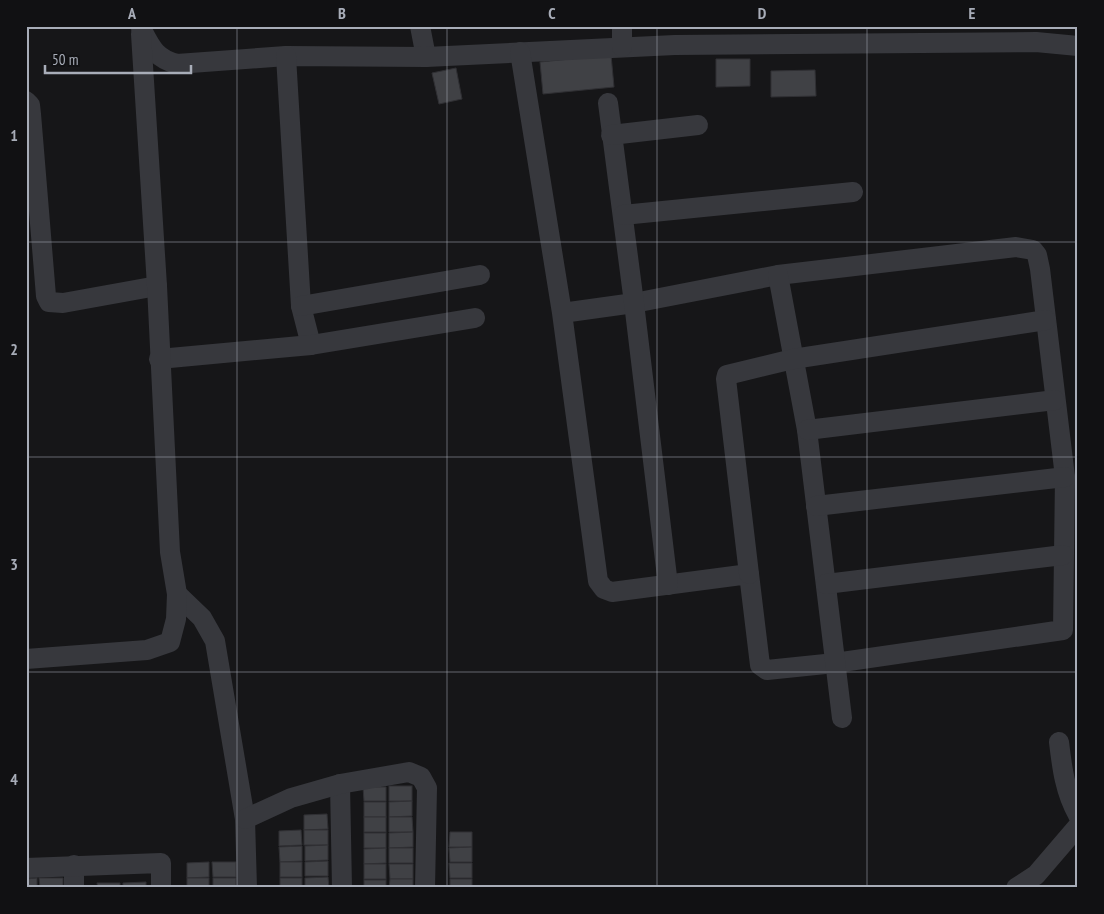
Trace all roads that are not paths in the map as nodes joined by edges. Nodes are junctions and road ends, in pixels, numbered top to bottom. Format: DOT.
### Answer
graph roads {
  1 [pos="420,26"];
  2 [pos="622,26"];
  3 [pos="141,27"];
  4 [pos="1078,46"];
  5 [pos="622,47"];
  6 [pos="520,52"];
  7 [pos="286,56"];
  8 [pos="426,57"];
  9 [pos="26,101"];
  10 [pos="608,103"];
  11 [pos="698,125"];
  12 [pos="611,135"];
  13 [pos="853,192"];
  14 [pos="622,215"];
  15 [pos="480,275"];
  16 [pos="778,275"];
  17 [pos="157,286"];
  18 [pos="634,303"];
  19 [pos="301,306"];
  20 [pos="562,313"];
  21 [pos="475,318"];
  22 [pos="1046,320"];
  23 [pos="311,345"];
  24 [pos="160,359"];
  25 [pos="793,360"];
  26 [pos="1055,400"];
  27 [pos="807,430"];
  28 [pos="1065,477"];
  29 [pos="816,506"];
  30 [pos="1063,556"];
  31 [pos="750,574"];
  32 [pos="826,584"];
  33 [pos="668,585"];
  34 [pos="178,594"];
  35 [pos="26,658"];
  36 [pos="835,663"];
  37 [pos="842,718"];
  38 [pos="1059,742"];
  39 [pos="340,784"];
  40 [pos="1078,815"];
  41 [pos="245,819"];
  42 [pos="1078,826"];
  43 [pos="74,865"];
  44 [pos="26,868"];
  45 [pos="74,888"];
  46 [pos="161,888"];
  47 [pos="247,888"];
  48 [pos="342,888"];
  49 [pos="425,888"];
  50 [pos="1016,888"];
  1 -- 8 [label="street"];
  2 -- 5 [label="street"];
  3 -- 7 [label="street"];
  3 -- 17 [label="street"];
  4 -- 5 [label="street"];
  5 -- 6 [label="street"];
  6 -- 8 [label="street"];
  6 -- 20 [label="street"];
  7 -- 8 [label="street"];
  7 -- 19 [label="street"];
  9 -- 17 [label="street"];
  10 -- 12 [label="street"];
  11 -- 12 [label="street"];
  12 -- 14 [label="street"];
  13 -- 14 [label="street"];
  14 -- 18 [label="street"];
  15 -- 19 [label="street"];
  16 -- 18 [label="street"];
  16 -- 22 [label="street"];
  16 -- 25 [label="street"];
  17 -- 24 [label="street"];
  18 -- 20 [label="street"];
  18 -- 33 [label="street"];
  19 -- 23 [label="street"];
  20 -- 33 [label="street"];
  21 -- 23 [label="street"];
  22 -- 25 [label="street"];
  22 -- 26 [label="street"];
  23 -- 24 [label="street"];
  24 -- 34 [label="street"];
  25 -- 27 [label="street"];
  25 -- 31 [label="street"];
  26 -- 27 [label="street"];
  26 -- 28 [label="street"];
  27 -- 29 [label="street"];
  28 -- 29 [label="street"];
  28 -- 30 [label="street"];
  29 -- 32 [label="street"];
  30 -- 32 [label="street"];
  30 -- 36 [label="street"];
  31 -- 33 [label="street"];
  31 -- 36 [label="street"];
  32 -- 36 [label="street"];
  34 -- 35 [label="street"];
  34 -- 41 [label="street"];
  36 -- 37 [label="street"];
  38 -- 40 [label="street"];
  39 -- 41 [label="street"];
  39 -- 48 [label="street"];
  39 -- 49 [label="street"];
  41 -- 47 [label="street"];
  42 -- 50 [label="street"];
  43 -- 44 [label="street"];
  43 -- 45 [label="street"];
  43 -- 46 [label="street"];
}
